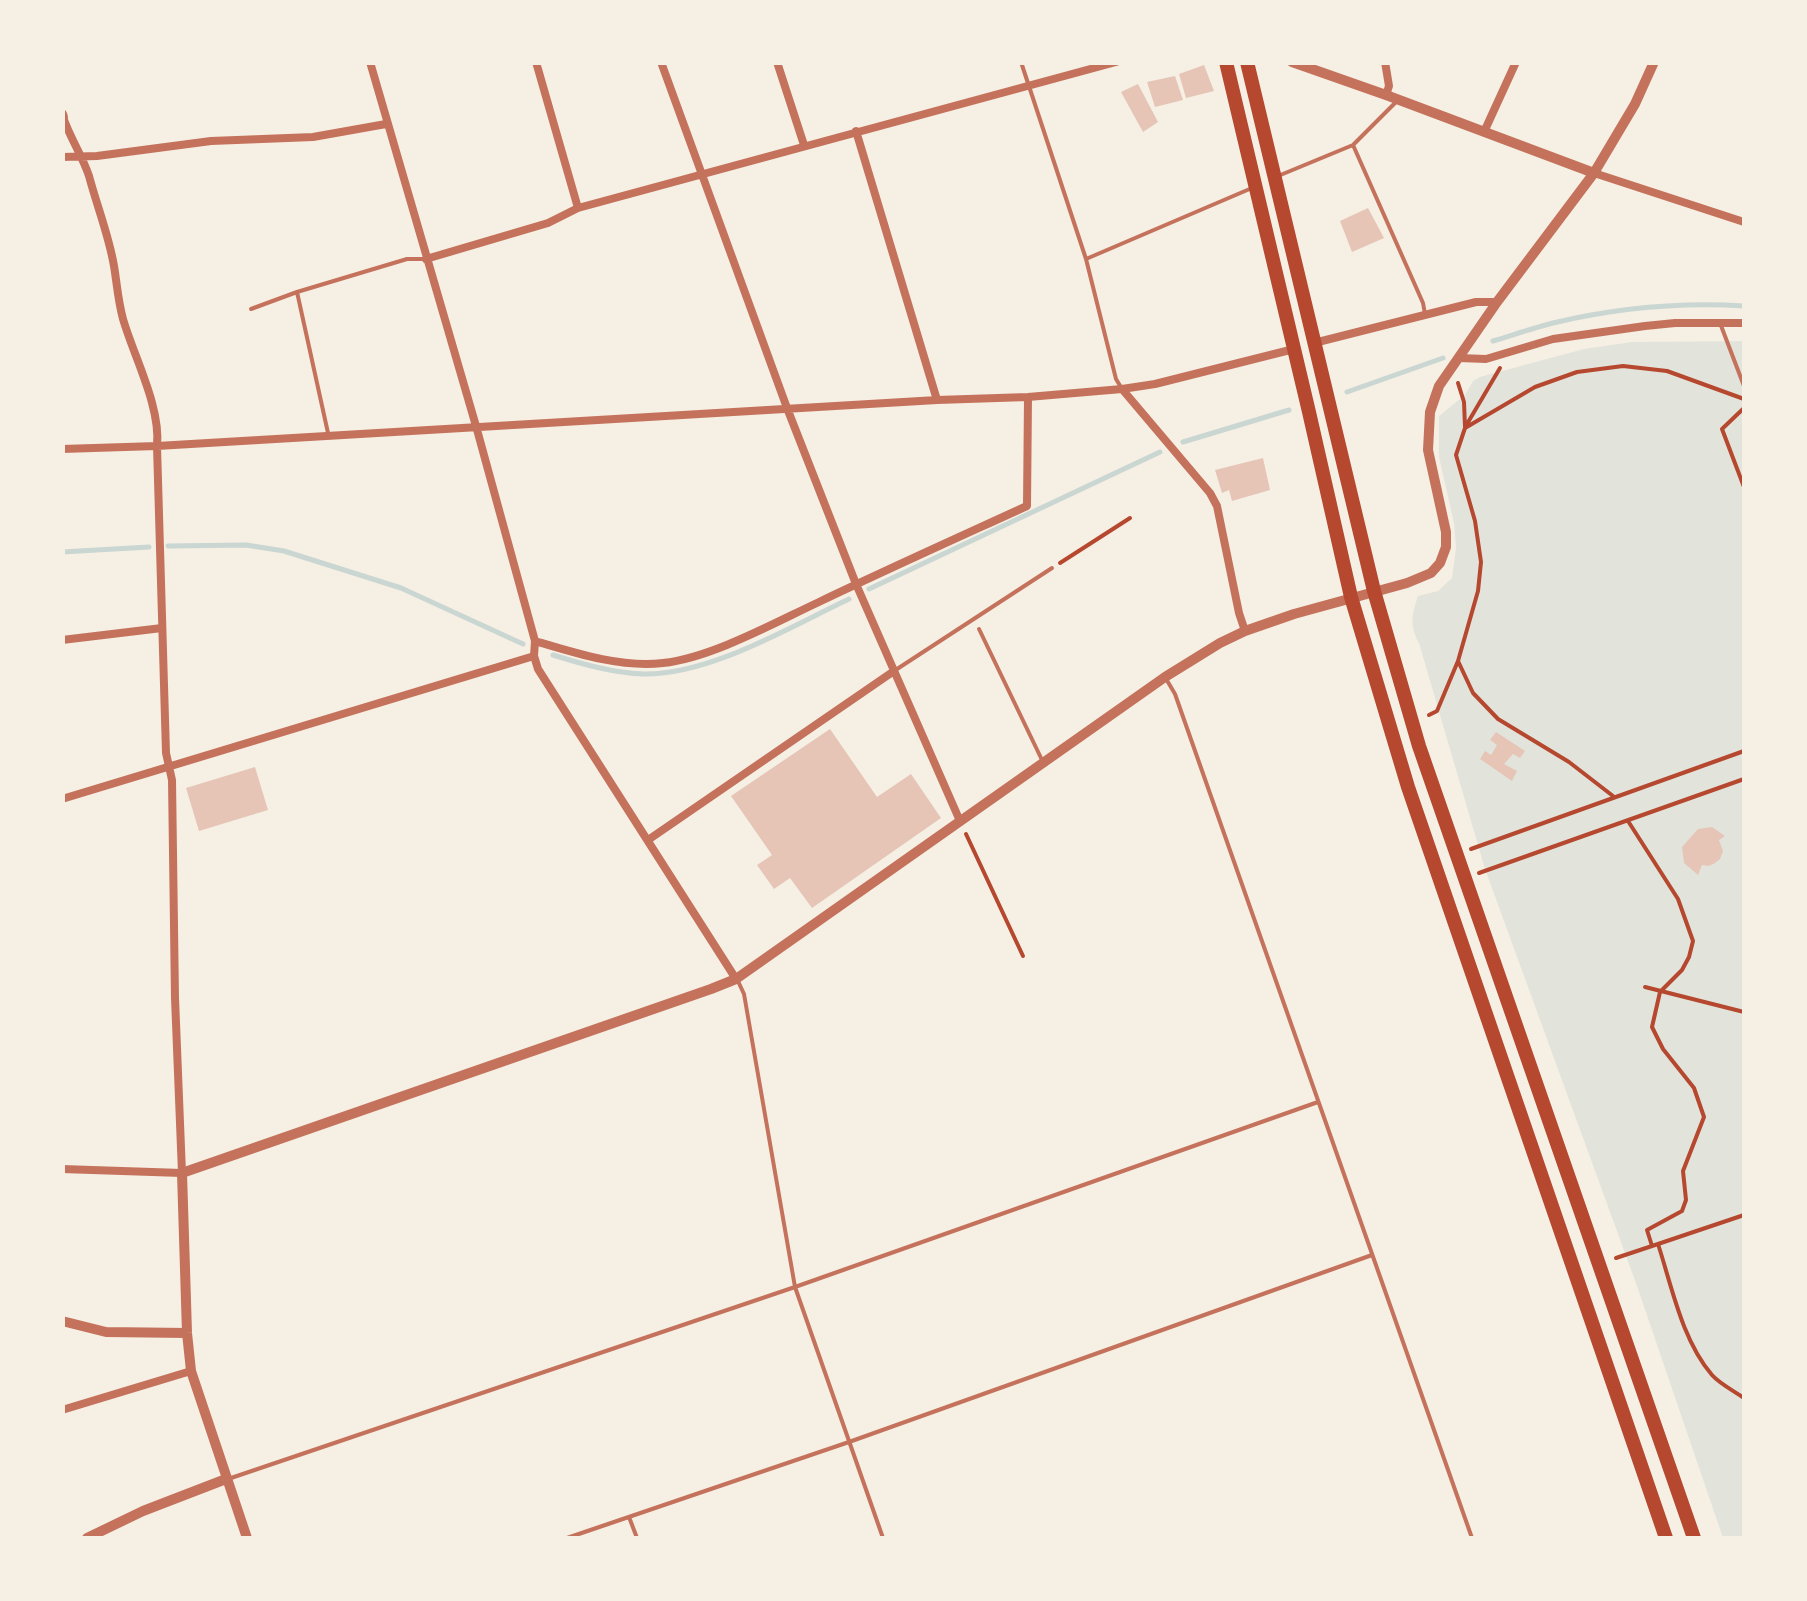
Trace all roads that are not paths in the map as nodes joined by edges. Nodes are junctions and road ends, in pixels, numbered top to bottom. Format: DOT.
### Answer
graph roads {
  1 [pos="370,62"];
  2 [pos="536,62"];
  3 [pos="661,62"];
  4 [pos="777,62"];
  5 [pos="1021,62"];
  6 [pos="1116,62"];
  7 [pos="1226,62"];
  8 [pos="1247,62"];
  9 [pos="1292,62"];
  10 [pos="1385,62"];
  11 [pos="1516,62"];
  12 [pos="1654,62"];
  13 [pos="1030,87"];
  14 [pos="1386,95"];
  15 [pos="1398,99"];
  16 [pos="63,116"];
  17 [pos="386,124"];
  18 [pos="856,131"];
  19 [pos="1484,132"];
  20 [pos="804,145"];
  21 [pos="1353,146"];
  22 [pos="80,156"];
  23 [pos="62,157"];
  24 [pos="701,173"];
  25 [pos="1594,173"];
  26 [pos="1274,178"];
  27 [pos="1256,187"];
  28 [pos="578,208"];
  29 [pos="1744,222"];
  30 [pos="426,258"];
  31 [pos="1086,258"];
  32 [pos="296,292"];
  33 [pos="1497,302"];
  34 [pos="251,309"];
  35 [pos="1425,314"];
  36 [pos="1720,323"];
  37 [pos="1744,323"];
  38 [pos="1314,343"];
  39 [pos="1294,349"];
  40 [pos="1459,358"];
  41 [pos="1744,386"];
  42 [pos="1122,389"];
  43 [pos="1028,398"];
  44 [pos="937,400"];
  45 [pos="787,408"];
  46 [pos="476,426"];
  47 [pos="328,435"];
  48 [pos="156,446"];
  49 [pos="62,449"];
  50 [pos="1052,568"];
  51 [pos="856,584"];
  52 [pos="1374,591"];
  53 [pos="1351,598"];
  54 [pos="162,628"];
  55 [pos="979,629"];
  56 [pos="1245,631"];
  57 [pos="62,640"];
  58 [pos="536,641"];
  59 [pos="534,656"];
  60 [pos="894,672"];
  61 [pos="1165,677"];
  62 [pos="1044,763"];
  63 [pos="169,768"];
  64 [pos="62,799"];
  65 [pos="960,821"];
  66 [pos="648,840"];
  67 [pos="736,978"];
  68 [pos="1318,1102"];
  69 [pos="62,1169"];
  70 [pos="182,1173"];
  71 [pos="1372,1255"];
  72 [pos="795,1287"];
  73 [pos="62,1321"];
  74 [pos="187,1334"];
  75 [pos="191,1371"];
  76 [pos="62,1410"];
  77 [pos="849,1442"];
  78 [pos="226,1479"];
  79 [pos="629,1517"];
  80 [pos="86,1538"];
  81 [pos="247,1538"];
  82 [pos="566,1538"];
  83 [pos="637,1538"];
  84 [pos="883,1538"];
  85 [pos="1472,1538"];
  86 [pos="1666,1538"];
  87 [pos="1694,1538"];
  1 -- 17 [label="street"];
  2 -- 28 [label="street"];
  3 -- 24 [label="street"];
  4 -- 20 [label="street"];
  5 -- 13 [label="lane"];
  6 -- 13 [label="street"];
  7 -- 27 [label="highway"];
  8 -- 26 [label="highway"];
  9 -- 14 [label="street"];
  10 -- 14 [label="street"];
  11 -- 19 [label="street"];
  12 -- 25 [label="street"];
  13 -- 18 [label="street"];
  13 -- 31 [label="lane"];
  14 -- 15 [label="street"];
  15 -- 19 [label="street"];
  15 -- 21 [label="lane"];
  16 -- 22 [label="street"];
  17 -- 22 [label="street"];
  17 -- 30 [label="street"];
  18 -- 20 [label="street"];
  18 -- 44 [label="street"];
  19 -- 25 [label="street"];
  20 -- 24 [label="street"];
  21 -- 26 [label="lane"];
  21 -- 35 [label="lane"];
  22 -- 23 [label="street"];
  22 -- 48 [label="street"];
  24 -- 28 [label="street"];
  24 -- 45 [label="street"];
  25 -- 29 [label="street"];
  25 -- 33 [label="street"];
  26 -- 38 [label="highway"];
  27 -- 31 [label="lane"];
  27 -- 39 [label="highway"];
  28 -- 30 [label="street"];
  30 -- 32 [label="lane"];
  30 -- 46 [label="street"];
  31 -- 42 [label="lane"];
  32 -- 34 [label="lane"];
  32 -- 47 [label="lane"];
  33 -- 35 [label="street"];
  33 -- 40 [label="street"];
  35 -- 38 [label="street"];
  36 -- 37 [label="street"];
  36 -- 40 [label="street"];
  36 -- 41 [label="lane"];
  38 -- 52 [label="highway"];
  39 -- 42 [label="street"];
  39 -- 53 [label="highway"];
  40 -- 52 [label="street"];
  42 -- 43 [label="street"];
  42 -- 56 [label="street"];
  43 -- 44 [label="street"];
  43 -- 51 [label="street"];
  44 -- 45 [label="street"];
  45 -- 46 [label="street"];
  45 -- 51 [label="street"];
  46 -- 47 [label="street"];
  46 -- 58 [label="street"];
  47 -- 48 [label="street"];
  48 -- 49 [label="street"];
  48 -- 54 [label="street"];
  50 -- 60 [label="lane"];
  51 -- 58 [label="street"];
  51 -- 60 [label="street"];
  52 -- 53 [label="street"];
  52 -- 87 [label="highway"];
  53 -- 56 [label="street"];
  53 -- 86 [label="highway"];
  54 -- 57 [label="street"];
  54 -- 63 [label="street"];
  55 -- 62 [label="lane"];
  56 -- 61 [label="street"];
  58 -- 59 [label="street"];
  59 -- 63 [label="street"];
  59 -- 66 [label="street"];
  60 -- 65 [label="street"];
  60 -- 66 [label="street"];
  61 -- 62 [label="street"];
  61 -- 68 [label="lane"];
  62 -- 65 [label="street"];
  63 -- 64 [label="street"];
  63 -- 70 [label="street"];
  65 -- 67 [label="street"];
  66 -- 67 [label="street"];
  67 -- 70 [label="street"];
  67 -- 72 [label="lane"];
  68 -- 71 [label="lane"];
  68 -- 72 [label="lane"];
  69 -- 70 [label="street"];
  70 -- 74 [label="street"];
  71 -- 77 [label="lane"];
  71 -- 85 [label="lane"];
  72 -- 77 [label="lane"];
  72 -- 78 [label="lane"];
  73 -- 74 [label="street"];
  74 -- 75 [label="street"];
  75 -- 76 [label="street"];
  75 -- 78 [label="street"];
  77 -- 79 [label="lane"];
  77 -- 84 [label="lane"];
  78 -- 80 [label="street"];
  78 -- 81 [label="street"];
  79 -- 82 [label="lane"];
  79 -- 83 [label="lane"];
}
